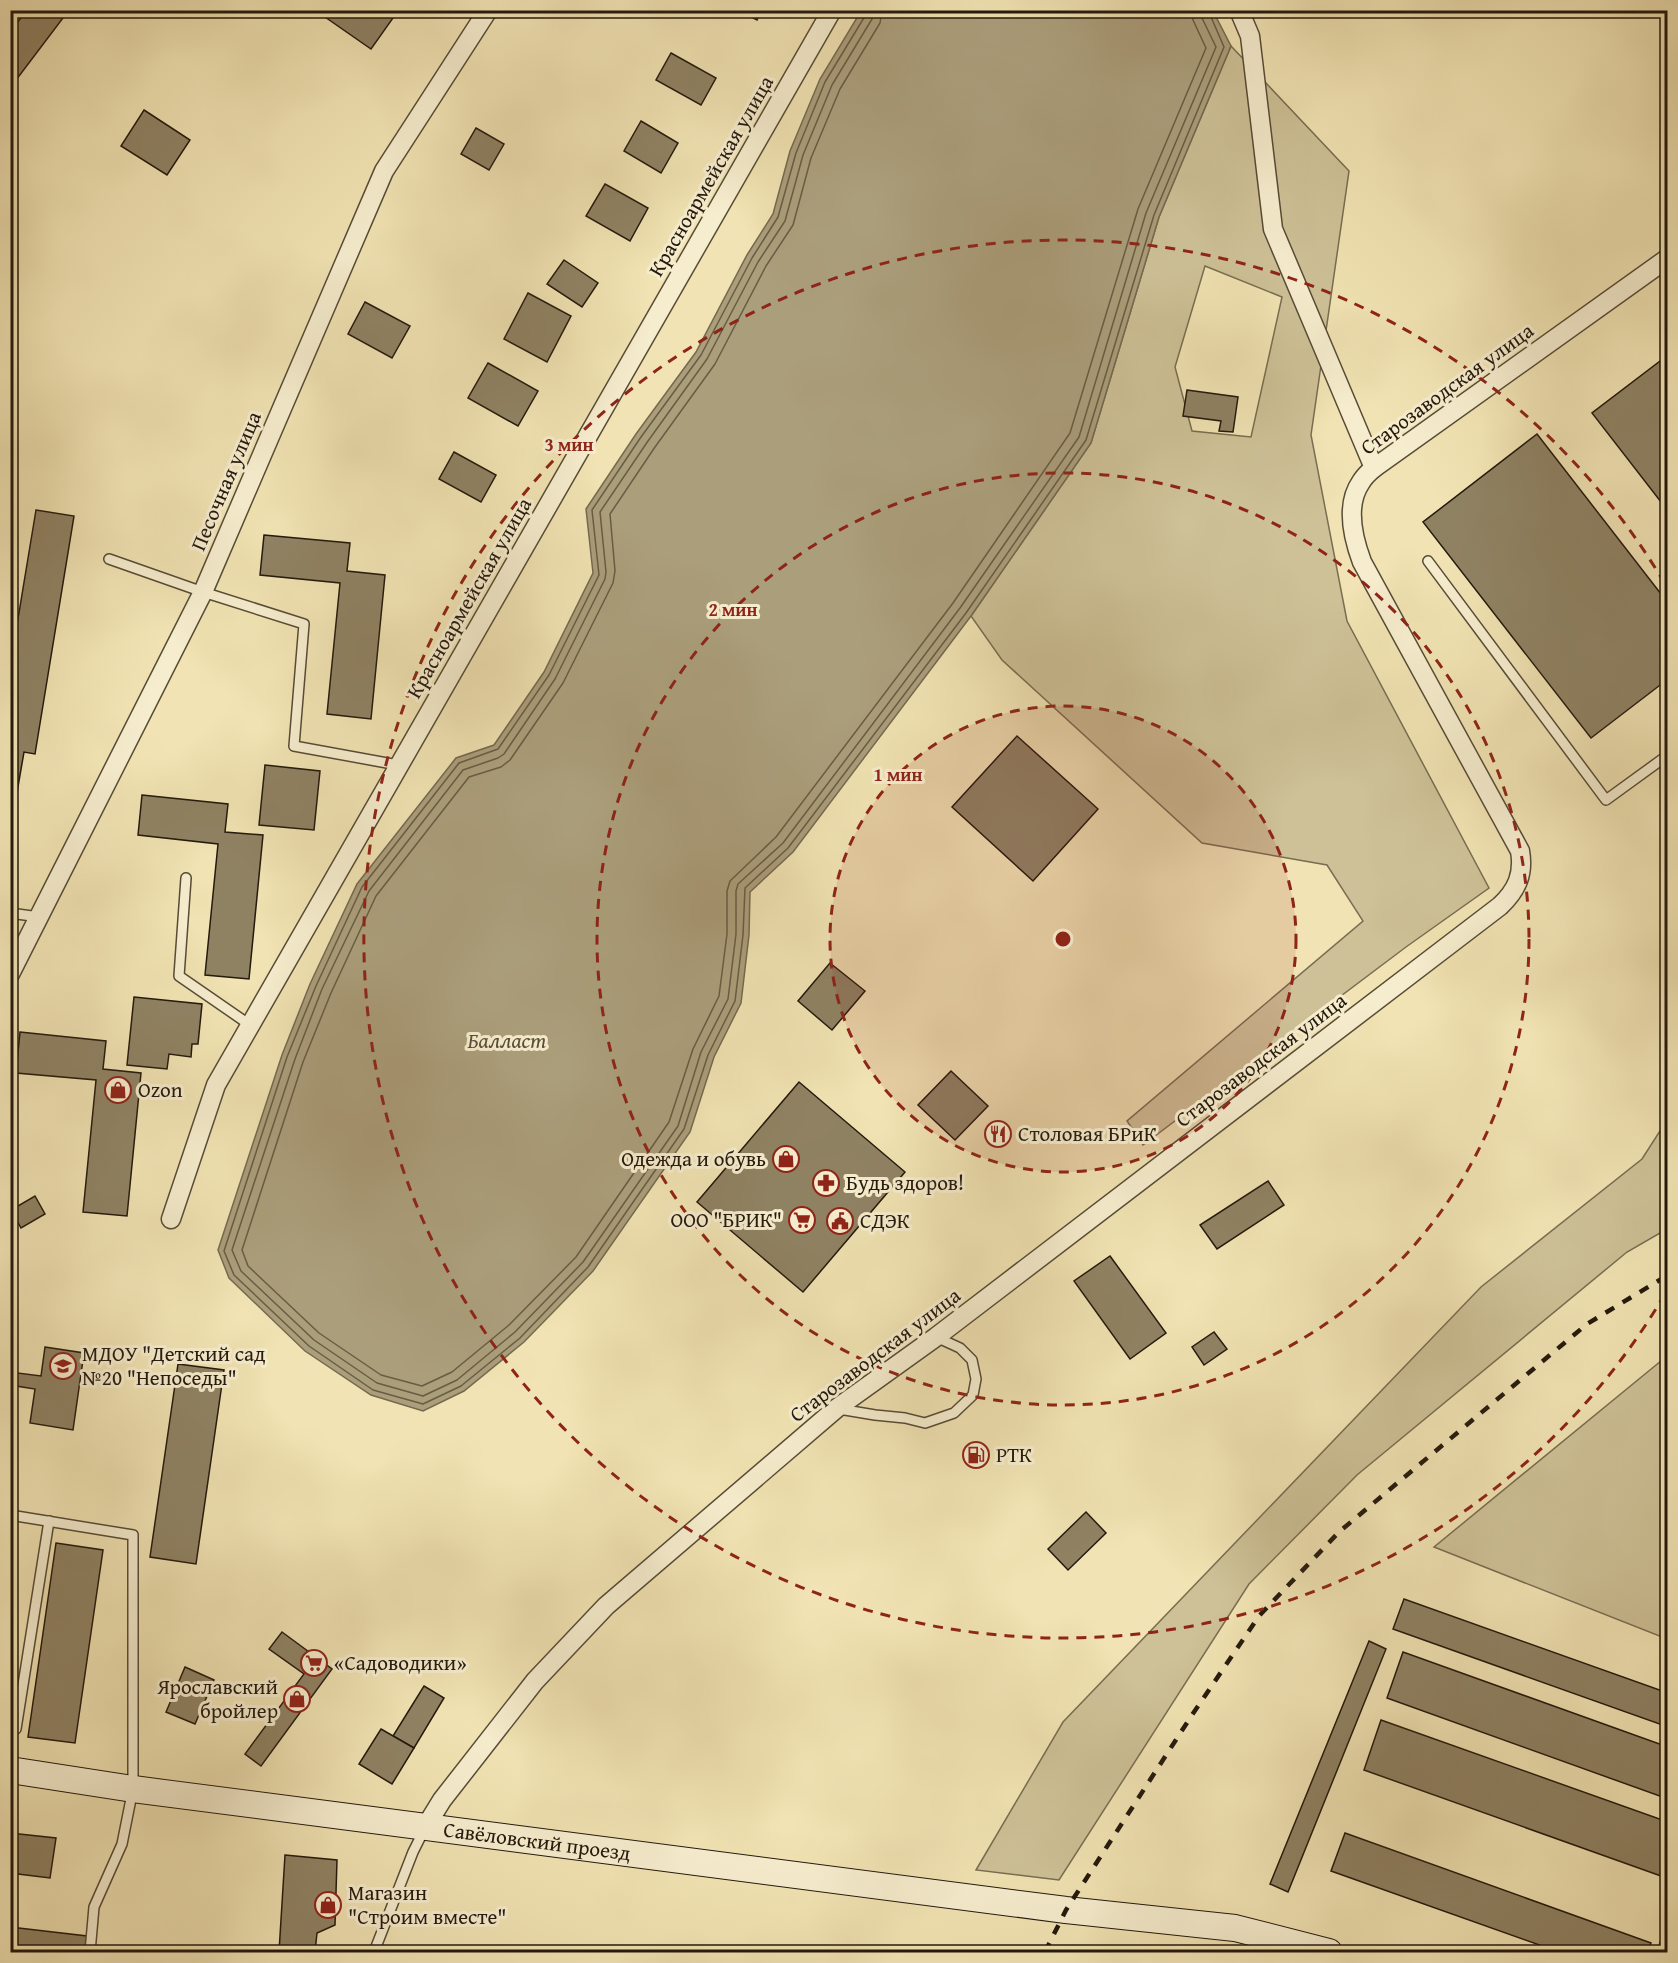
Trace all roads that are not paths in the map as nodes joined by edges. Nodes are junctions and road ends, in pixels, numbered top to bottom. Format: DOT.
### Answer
graph roads {
  1 [pos="488,10"];
  2 [pos="831,10"];
  3 [pos="1239,10"];
  4 [pos="1665,266"];
  5 [pos="1374,468"];
  6 [pos="109,559"];
  7 [pos="1428,561"];
  8 [pos="203,592"];
  9 [pos="1668,755"];
  10 [pos="398,765"];
  11 [pos="186,878"];
  12 [pos="10,913"];
  13 [pos="39,917"];
  14 [pos="10,974"];
  15 [pos="250,1025"];
  16 [pos="171,1219"];
  17 [pos="936,1337"];
  18 [pos="837,1408"];
  19 [pos="10,1515"];
  20 [pos="49,1521"];
  21 [pos="16,1729"];
  22 [pos="10,1770"];
  23 [pos="133,1789"];
  24 [pos="426,1826"];
  25 [pos="1668,1936"];
  26 [pos="90,1953"];
  27 [pos="374,1953"];
  28 [pos="1329,1953"];
  29 [pos="1662,1953"];
  1 -- 8 [label="street, Песочная улица"];
  2 -- 10 [label="street, Красноармейская улица"];
  3 -- 5 [label="street"];
  4 -- 5 [label="street, Старозаводская улица"];
  5 -- 17 [label="street, Старозаводская улица"];
  6 -- 8 [label="lane"];
  7 -- 9 [label="lane"];
  8 -- 10 [label="lane"];
  8 -- 13 [label="street, Песочная улица"];
  10 -- 15 [label="street, Красноармейская улица"];
  11 -- 15 [label="lane"];
  12 -- 13 [label="lane"];
  13 -- 14 [label="street, Песочная улица"];
  15 -- 16 [label="street, Красноармейская улица"];
  17 -- 18 [label="street, Старозаводская улица"];
  17 -- 18 [label="lane"];
  18 -- 24 [label="street, Старозаводская улица"];
  19 -- 20 [label="lane"];
  20 -- 21 [label="lane"];
  20 -- 23 [label="lane"];
  22 -- 23 [label="main road, Савёловский проезд"];
  23 -- 24 [label="main road, Савёловский проезд"];
  23 -- 26 [label="lane"];
  24 -- 27 [label="lane"];
  24 -- 28 [label="main road, Савёловский проезд"];
  25 -- 29 [label="lane"];
}
